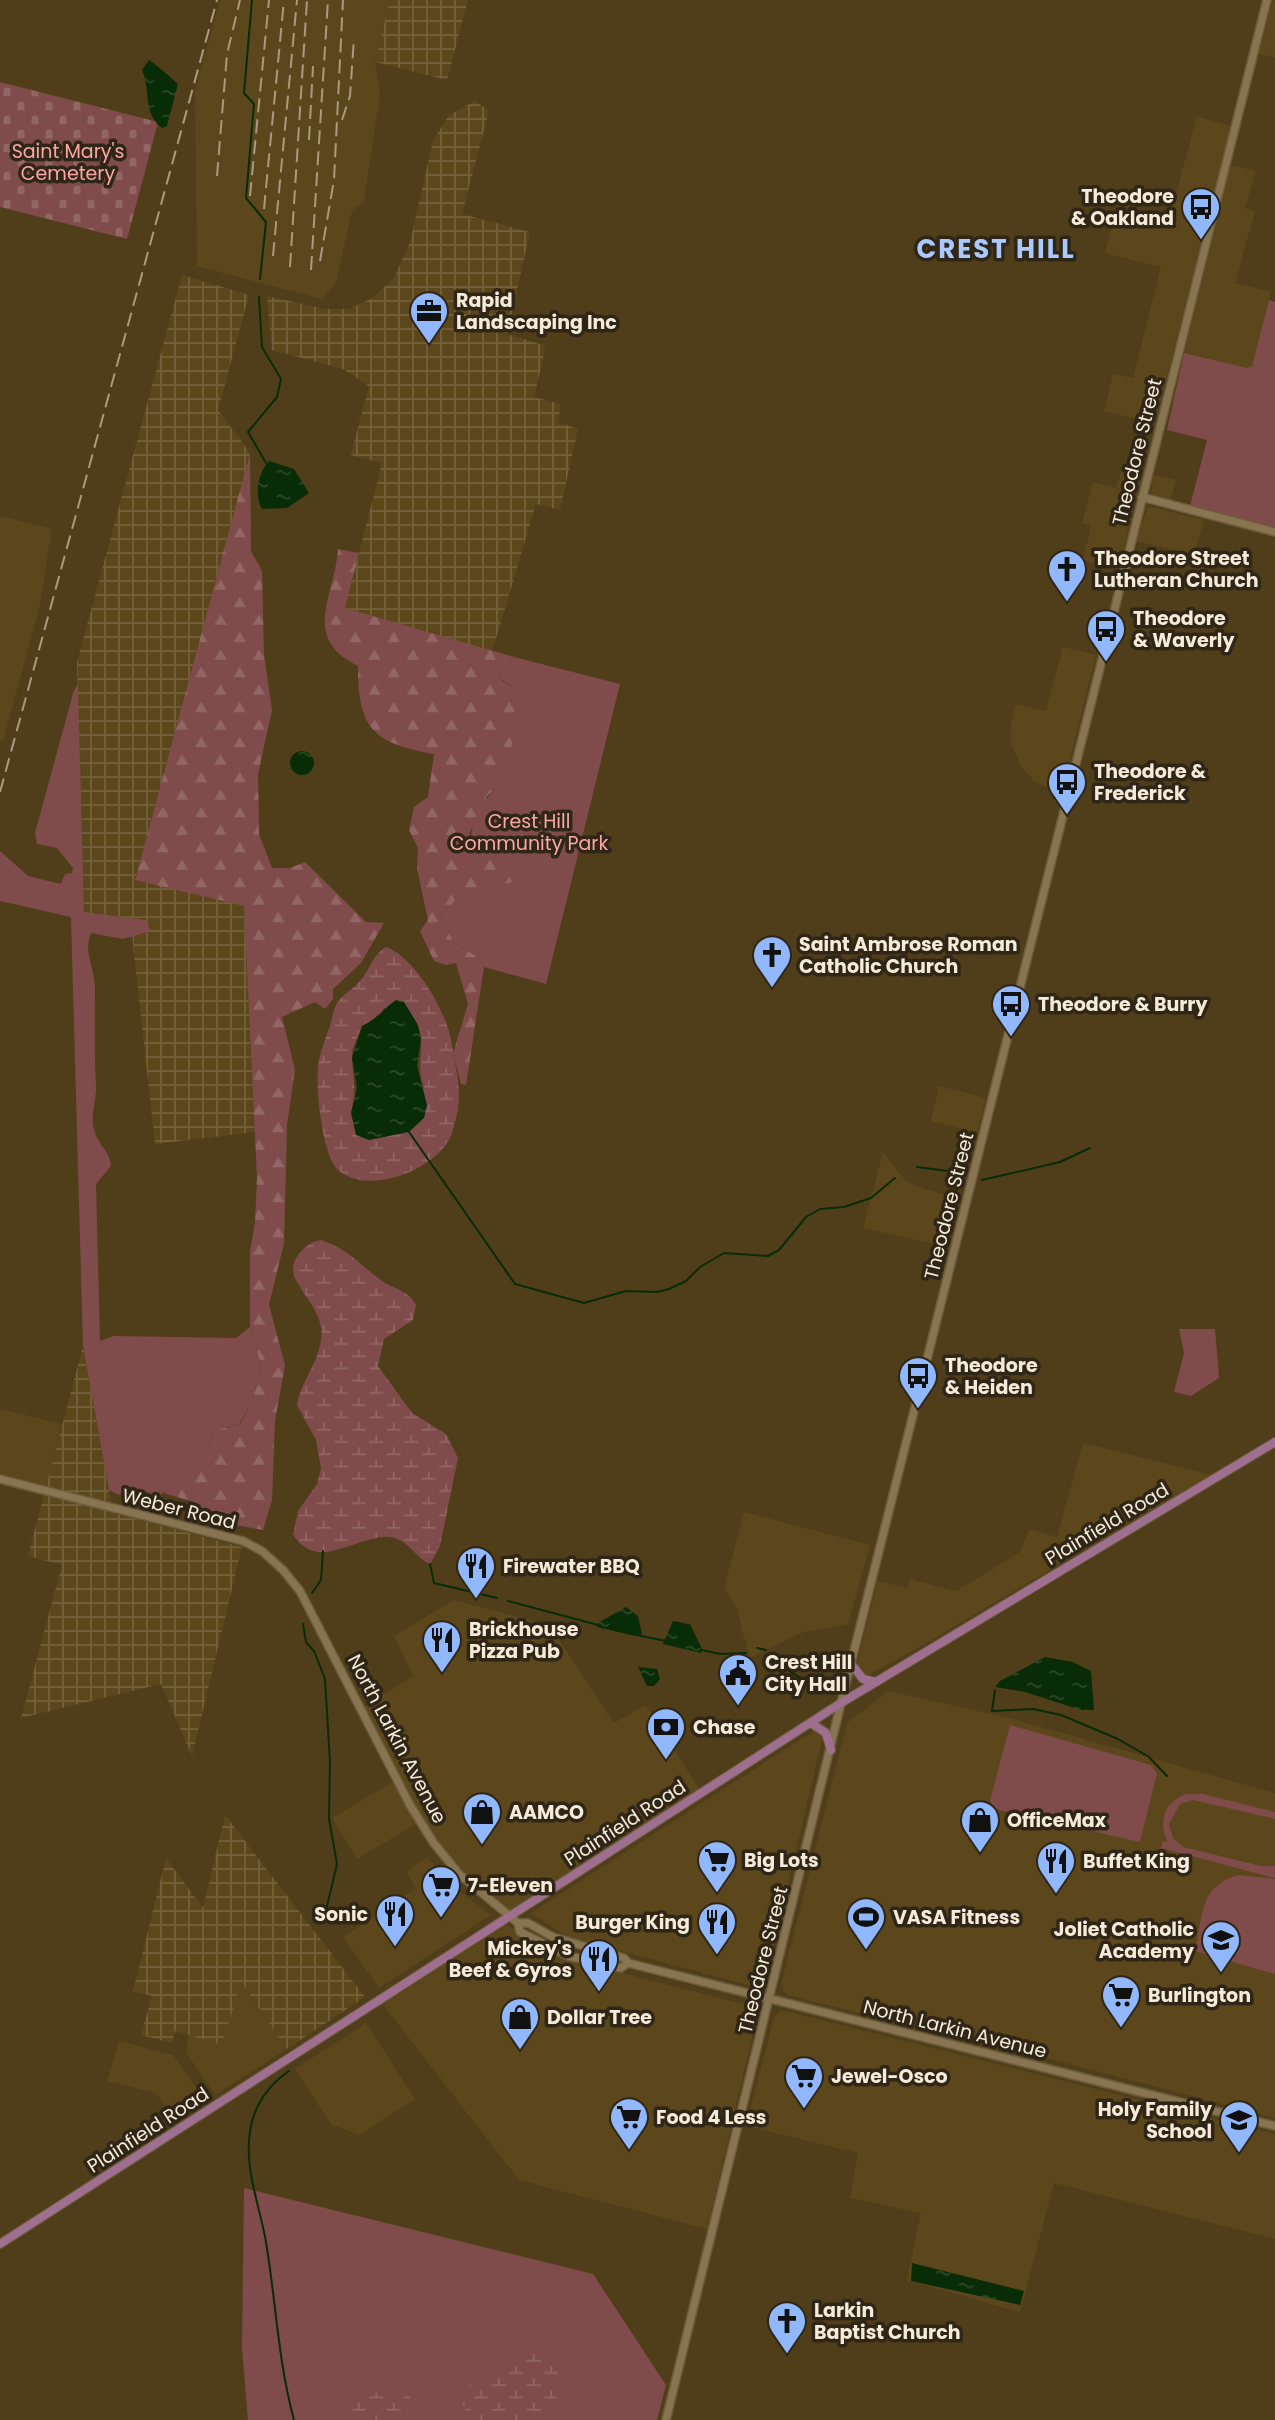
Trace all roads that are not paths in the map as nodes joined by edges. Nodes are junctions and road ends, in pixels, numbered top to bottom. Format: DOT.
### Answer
graph roads {
  1 [pos="1267,0"];
  2 [pos="1142,497"];
  3 [pos="1275,533"];
  4 [pos="1275,1442"];
  5 [pos="0,1479"];
  6 [pos="318,1620"];
  7 [pos="851,1664"];
  8 [pos="876,1682"];
  9 [pos="841,1703"];
  10 [pos="811,1723"];
  11 [pos="831,1750"];
  12 [pos="510,1916"];
  13 [pos="519,1923"];
  14 [pos="628,1963"];
  15 [pos="769,1998"];
  16 [pos="1275,2126"];
  17 [pos="0,2244"];
  18 [pos="666,2420"];
  1 -- 2 [label="main road, Theodore Street"];
  2 -- 3 [label="main road"];
  2 -- 7 [label="main road, Theodore Street"];
  4 -- 8 [label="main road, Plainfield Road"];
  5 -- 6 [label="main road, Weber Road"];
  6 -- 12 [label="main road, North Larkin Avenue"];
  7 -- 8 [label="main road"];
  7 -- 9 [label="main road, Theodore Street"];
  8 -- 9 [label="main road, Plainfield Road"];
  9 -- 10 [label="main road, Plainfield Road"];
  9 -- 11 [label="main road, Theodore Street"];
  10 -- 11 [label="main road"];
  10 -- 12 [label="main road, Plainfield Road"];
  11 -- 15 [label="main road, Theodore Street"];
  12 -- 13 [label="main road, North Larkin Avenue"];
  12 -- 17 [label="main road, Plainfield Road"];
  13 -- 14 [label="main road, North Larkin Avenue"];
  13 -- 14 [label="main road, North Larkin Avenue"];
  14 -- 15 [label="main road, North Larkin Avenue"];
  15 -- 16 [label="main road, North Larkin Avenue"];
  15 -- 18 [label="main road, Theodore Street"];
}
